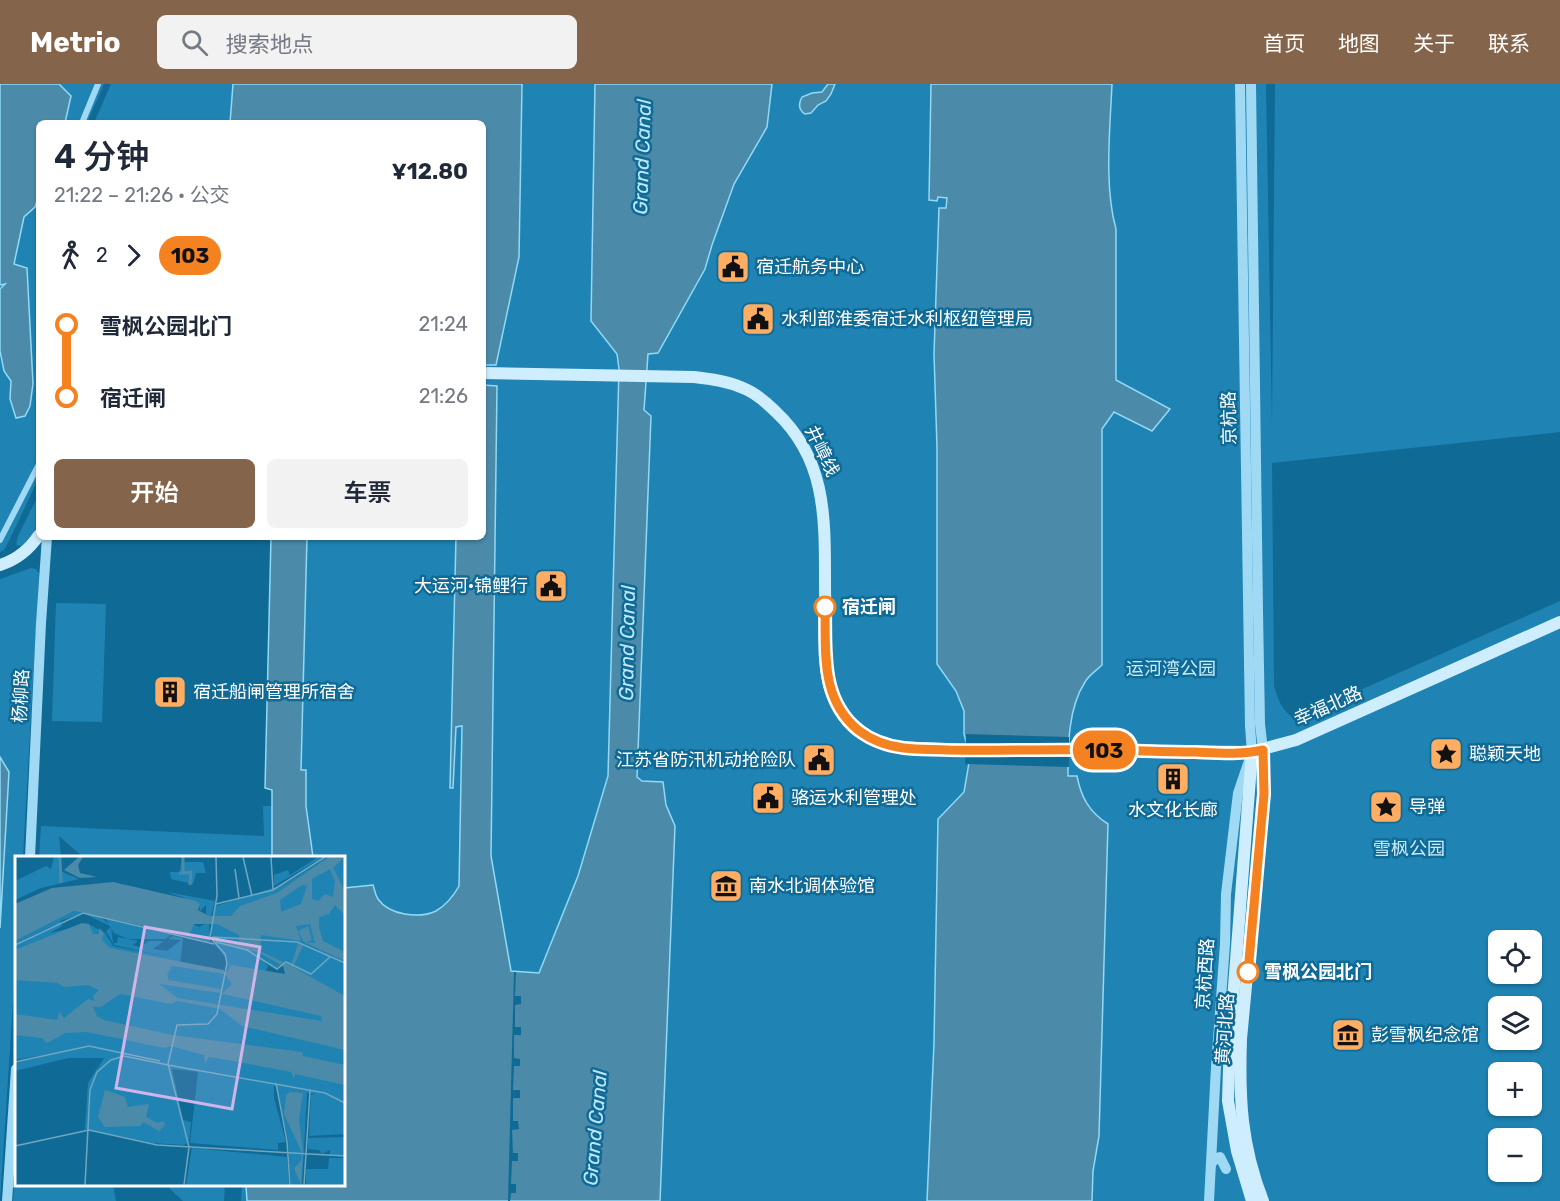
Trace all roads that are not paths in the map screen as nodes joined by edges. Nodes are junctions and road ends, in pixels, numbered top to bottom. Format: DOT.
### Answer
graph roads {
  1 [pos="98,84"];
  2 [pos="1240,84"];
  3 [pos="1251,84"];
  4 [pos="83,120"];
  5 [pos="486,373"];
  6 [pos="36,470"];
  7 [pos="0,540"];
  8 [pos="36,540"];
  9 [pos="47,540"];
  10 [pos="0,565"];
  11 [pos="1560,622"];
  12 [pos="1094,750"];
  13 [pos="1258,751"];
  14 [pos="30,856"];
  15 [pos="15,1084"];
  16 [pos="1212,1163"];
  17 [pos="1226,1169"];
  18 [pos="7,1201"];
  19 [pos="1209,1201"];
  20 [pos="1252,1201"];
  21 [pos="1263,1201"];
  1 -- 4 [label="street"];
  2 -- 13 [label="street, 京杭路"];
  3 -- 13 [label="street, 京杭路"];
  5 -- 12 [label="main road, 井嶂线"];
  6 -- 7 [label="street"];
  8 -- 10 [label="main road"];
  9 -- 14 [label="street, 杨柳路"];
  11 -- 13 [label="main road, 幸福北路"];
  12 -- 13 [label="main road, 幸福北路"];
  13 -- 16 [label="street, 京杭西路"];
  13 -- 20 [label="main road, 黄河北路"];
  13 -- 21 [label="main road, 黄河北路"];
  15 -- 18 [label="street"];
  16 -- 17 [label="street"];
  16 -- 19 [label="street, 京杭西路"];
}
